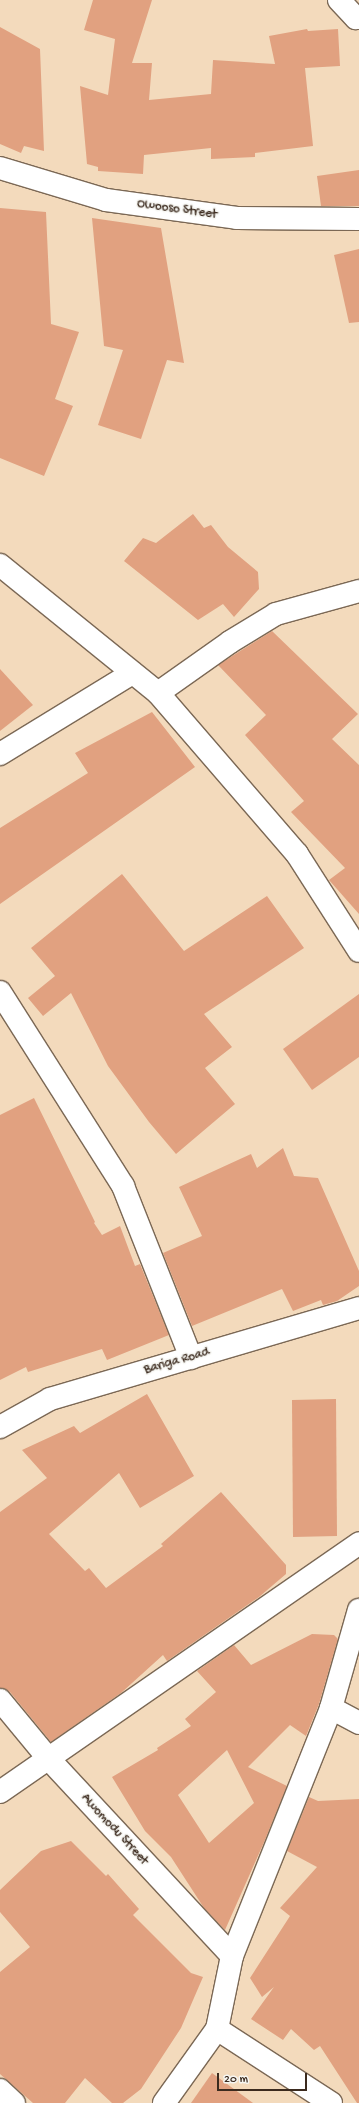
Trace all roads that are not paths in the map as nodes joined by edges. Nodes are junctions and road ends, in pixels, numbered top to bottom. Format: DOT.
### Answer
graph roads {
  1 [pos="339,0"];
  2 [pos="359,18"];
  3 [pos="0,168"];
  4 [pos="359,219"];
  5 [pos="0,565"];
  6 [pos="359,591"];
  7 [pos="132,673"];
  8 [pos="158,693"];
  9 [pos="0,754"];
  10 [pos="359,951"];
  11 [pos="0,992"];
  12 [pos="359,1308"];
  13 [pos="191,1358"];
  14 [pos="0,1427"];
  15 [pos="359,1543"];
  16 [pos="359,1610"];
  17 [pos="0,1700"];
  18 [pos="331,1708"];
  19 [pos="359,1723"];
  20 [pos="48,1758"];
  21 [pos="0,1792"];
  22 [pos="232,1956"];
  23 [pos="217,2029"];
  24 [pos="0,2090"];
  25 [pos="14,2103"];
  26 [pos="164,2103"];
  27 [pos="331,2103"];
  1 -- 2 [label="street"];
  3 -- 4 [label="street, Owooso Street"];
  5 -- 7 [label="street"];
  6 -- 8 [label="street"];
  7 -- 8 [label="street"];
  7 -- 9 [label="street"];
  8 -- 10 [label="street"];
  11 -- 13 [label="street"];
  12 -- 13 [label="street, Bariga Road"];
  13 -- 14 [label="street, Bariga Road"];
  15 -- 20 [label="street"];
  16 -- 18 [label="street"];
  17 -- 20 [label="street, Awomodu Street"];
  18 -- 19 [label="street"];
  18 -- 22 [label="street"];
  20 -- 21 [label="street"];
  20 -- 22 [label="street, Awomodu Street"];
  22 -- 23 [label="street"];
  23 -- 26 [label="street"];
  23 -- 27 [label="street"];
  24 -- 25 [label="street"];
}
